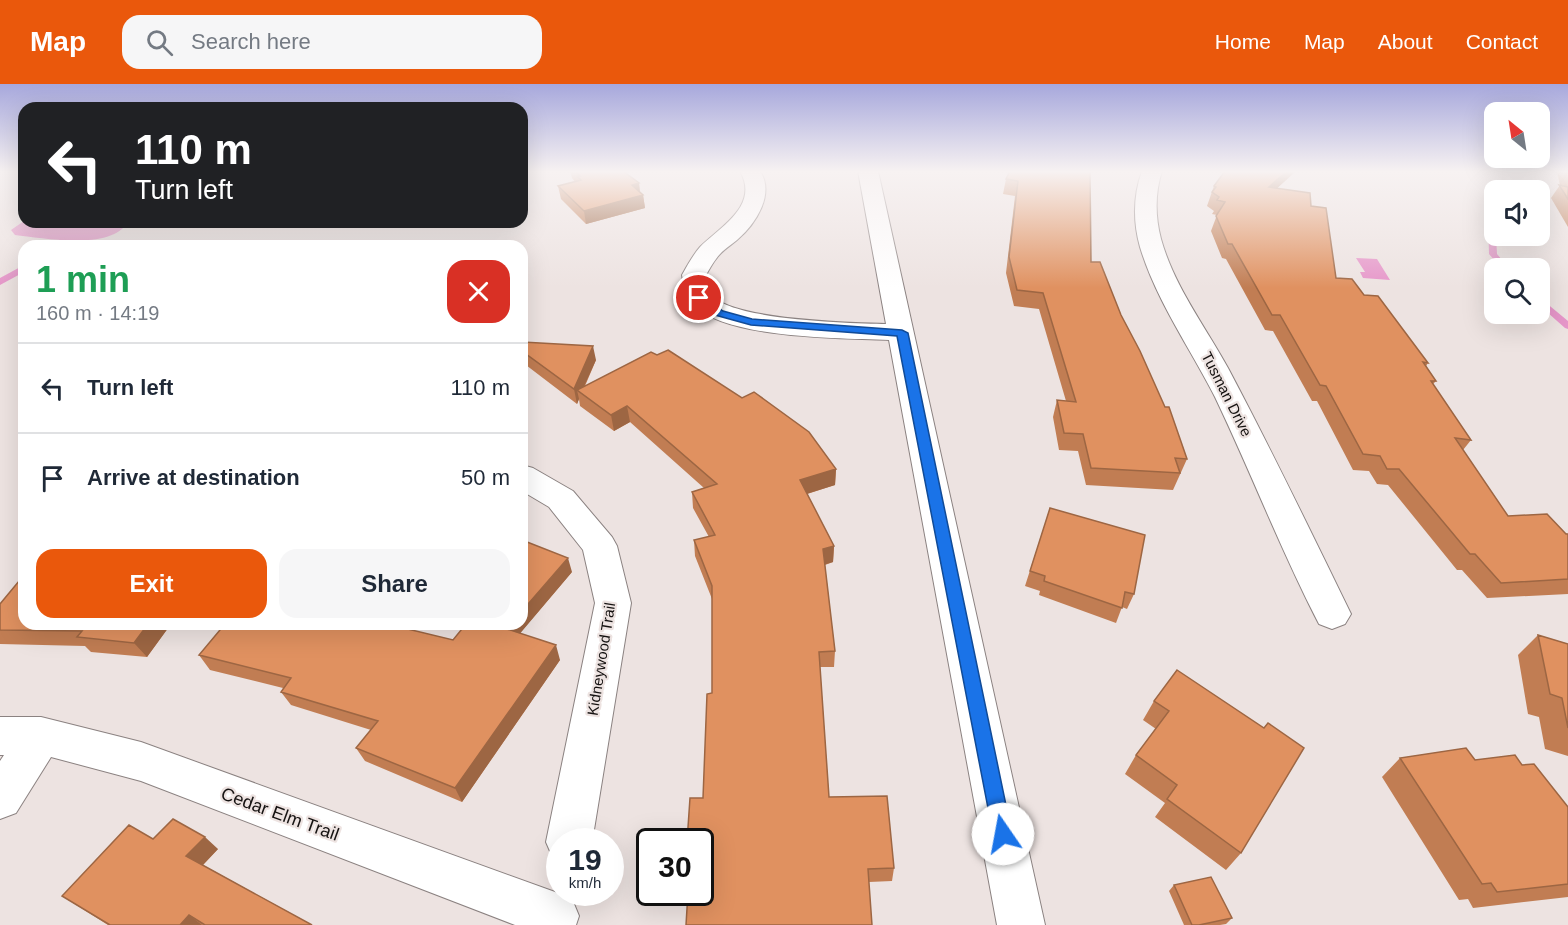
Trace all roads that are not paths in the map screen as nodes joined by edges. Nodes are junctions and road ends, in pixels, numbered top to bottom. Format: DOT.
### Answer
graph roads {
  1 [pos="748,210"];
  2 [pos="876,210"];
  3 [pos="1146,210"];
  4 [pos="902,333"];
  5 [pos="528,480"];
  6 [pos="1332,615"];
  7 [pos="21,736"];
  8 [pos="0,798"];
  9 [pos="572,828"];
  10 [pos="556,911"];
  11 [pos="1021,925"];
  1 -- 4 [label="street"];
  2 -- 4 [label="street"];
  3 -- 6 [label="street, Tusman Drive"];
  4 -- 11 [label="street"];
  5 -- 9 [label="street, Kidneywood Trail"];
  7 -- 8 [label="street"];
  7 -- 10 [label="street, Cedar Elm Trail"];
}
